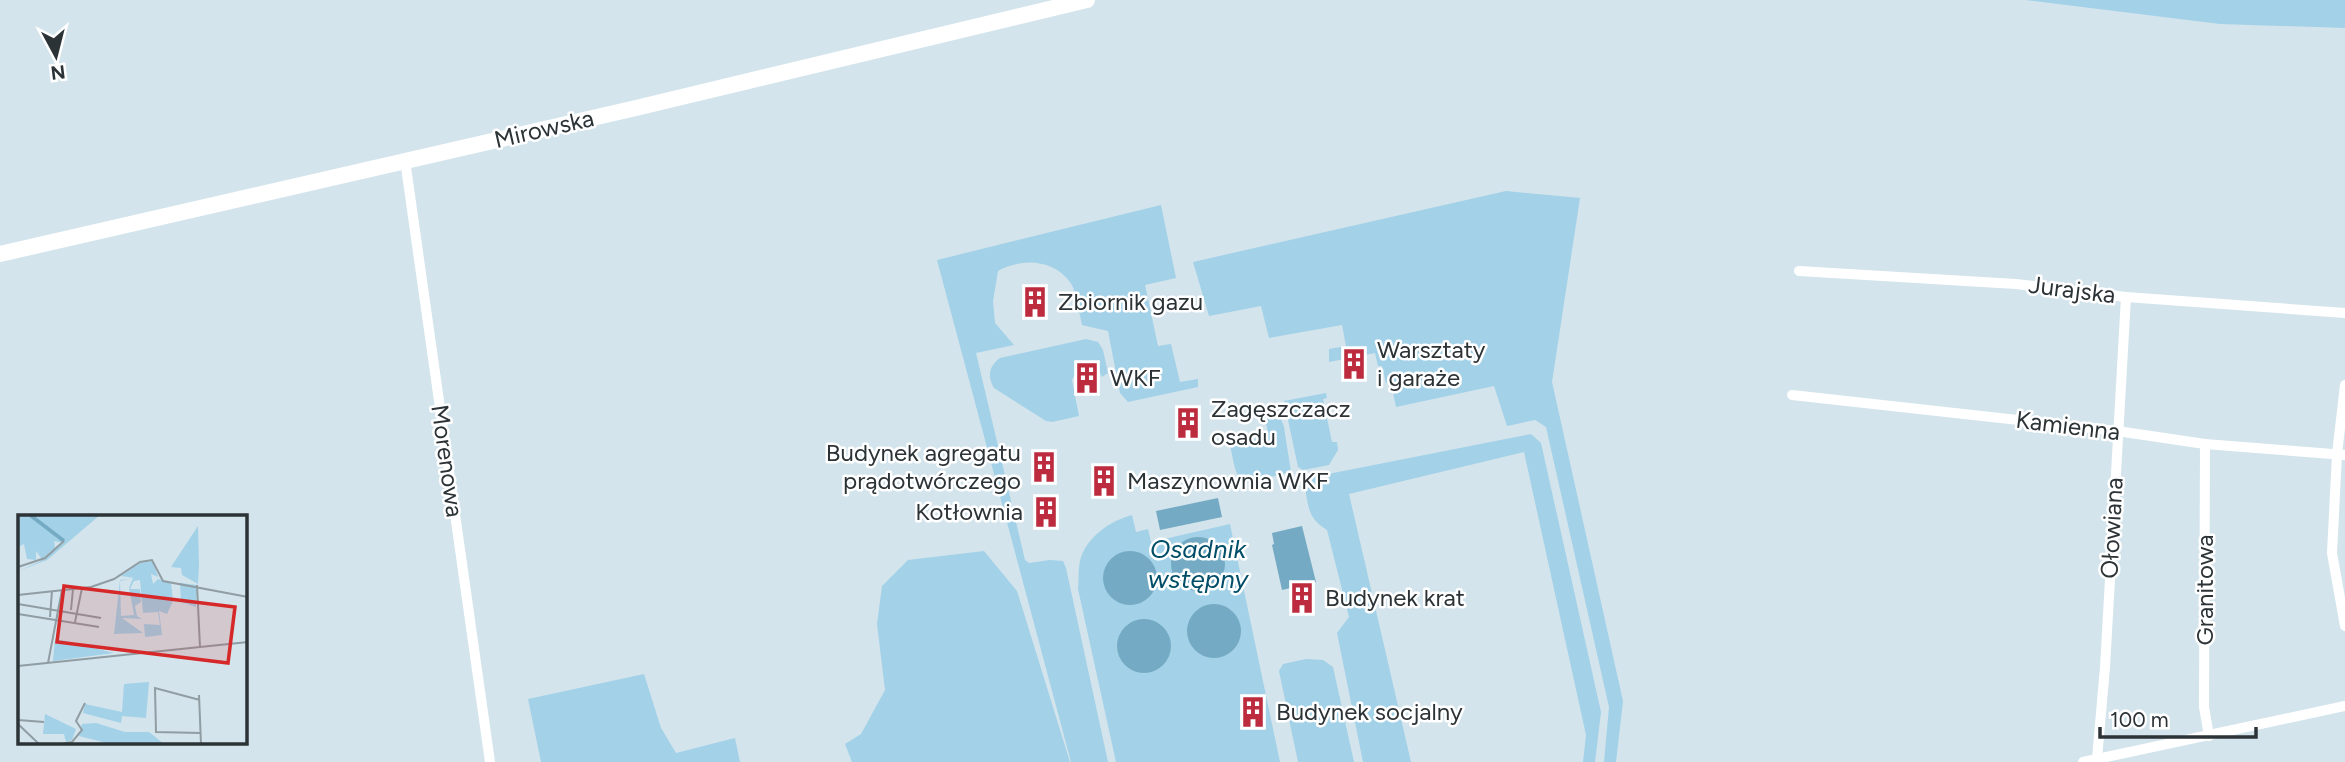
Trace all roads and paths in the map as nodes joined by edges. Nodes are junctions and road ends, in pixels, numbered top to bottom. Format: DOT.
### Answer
graph roads {
  1 [pos="1087,0"];
  2 [pos="405,160"];
  3 [pos="0,254"];
  4 [pos="1799,271"];
  5 [pos="2126,297"];
  6 [pos="2345,313"];
  7 [pos="2345,385"];
  8 [pos="1792,395"];
  9 [pos="2117,431"];
  10 [pos="2205,444"];
  11 [pos="2341,454"];
  12 [pos="2345,626"];
  13 [pos="2345,706"];
  14 [pos="2209,736"];
  15 [pos="2097,759"];
  16 [pos="490,762"];
  17 [pos="2083,762"];
  1 -- 2 [label="street, Mirowska"];
  2 -- 3 [label="street, Mirowska"];
  2 -- 16 [label="street, Morenowa"];
  4 -- 5 [label="street, Jurajska"];
  5 -- 6 [label="street, Jurajska"];
  5 -- 9 [label="street, Ołowiana"];
  7 -- 11 [label="street"];
  8 -- 9 [label="street, Kamienna"];
  9 -- 10 [label="street, Kamienna"];
  9 -- 15 [label="street, Ołowiana"];
  10 -- 11 [label="street, Kamienna"];
  10 -- 14 [label="street, Granitowa"];
  11 -- 12 [label="street"];
  13 -- 14 [label="street"];
  14 -- 15 [label="street"];
  15 -- 17 [label="street"];
}
